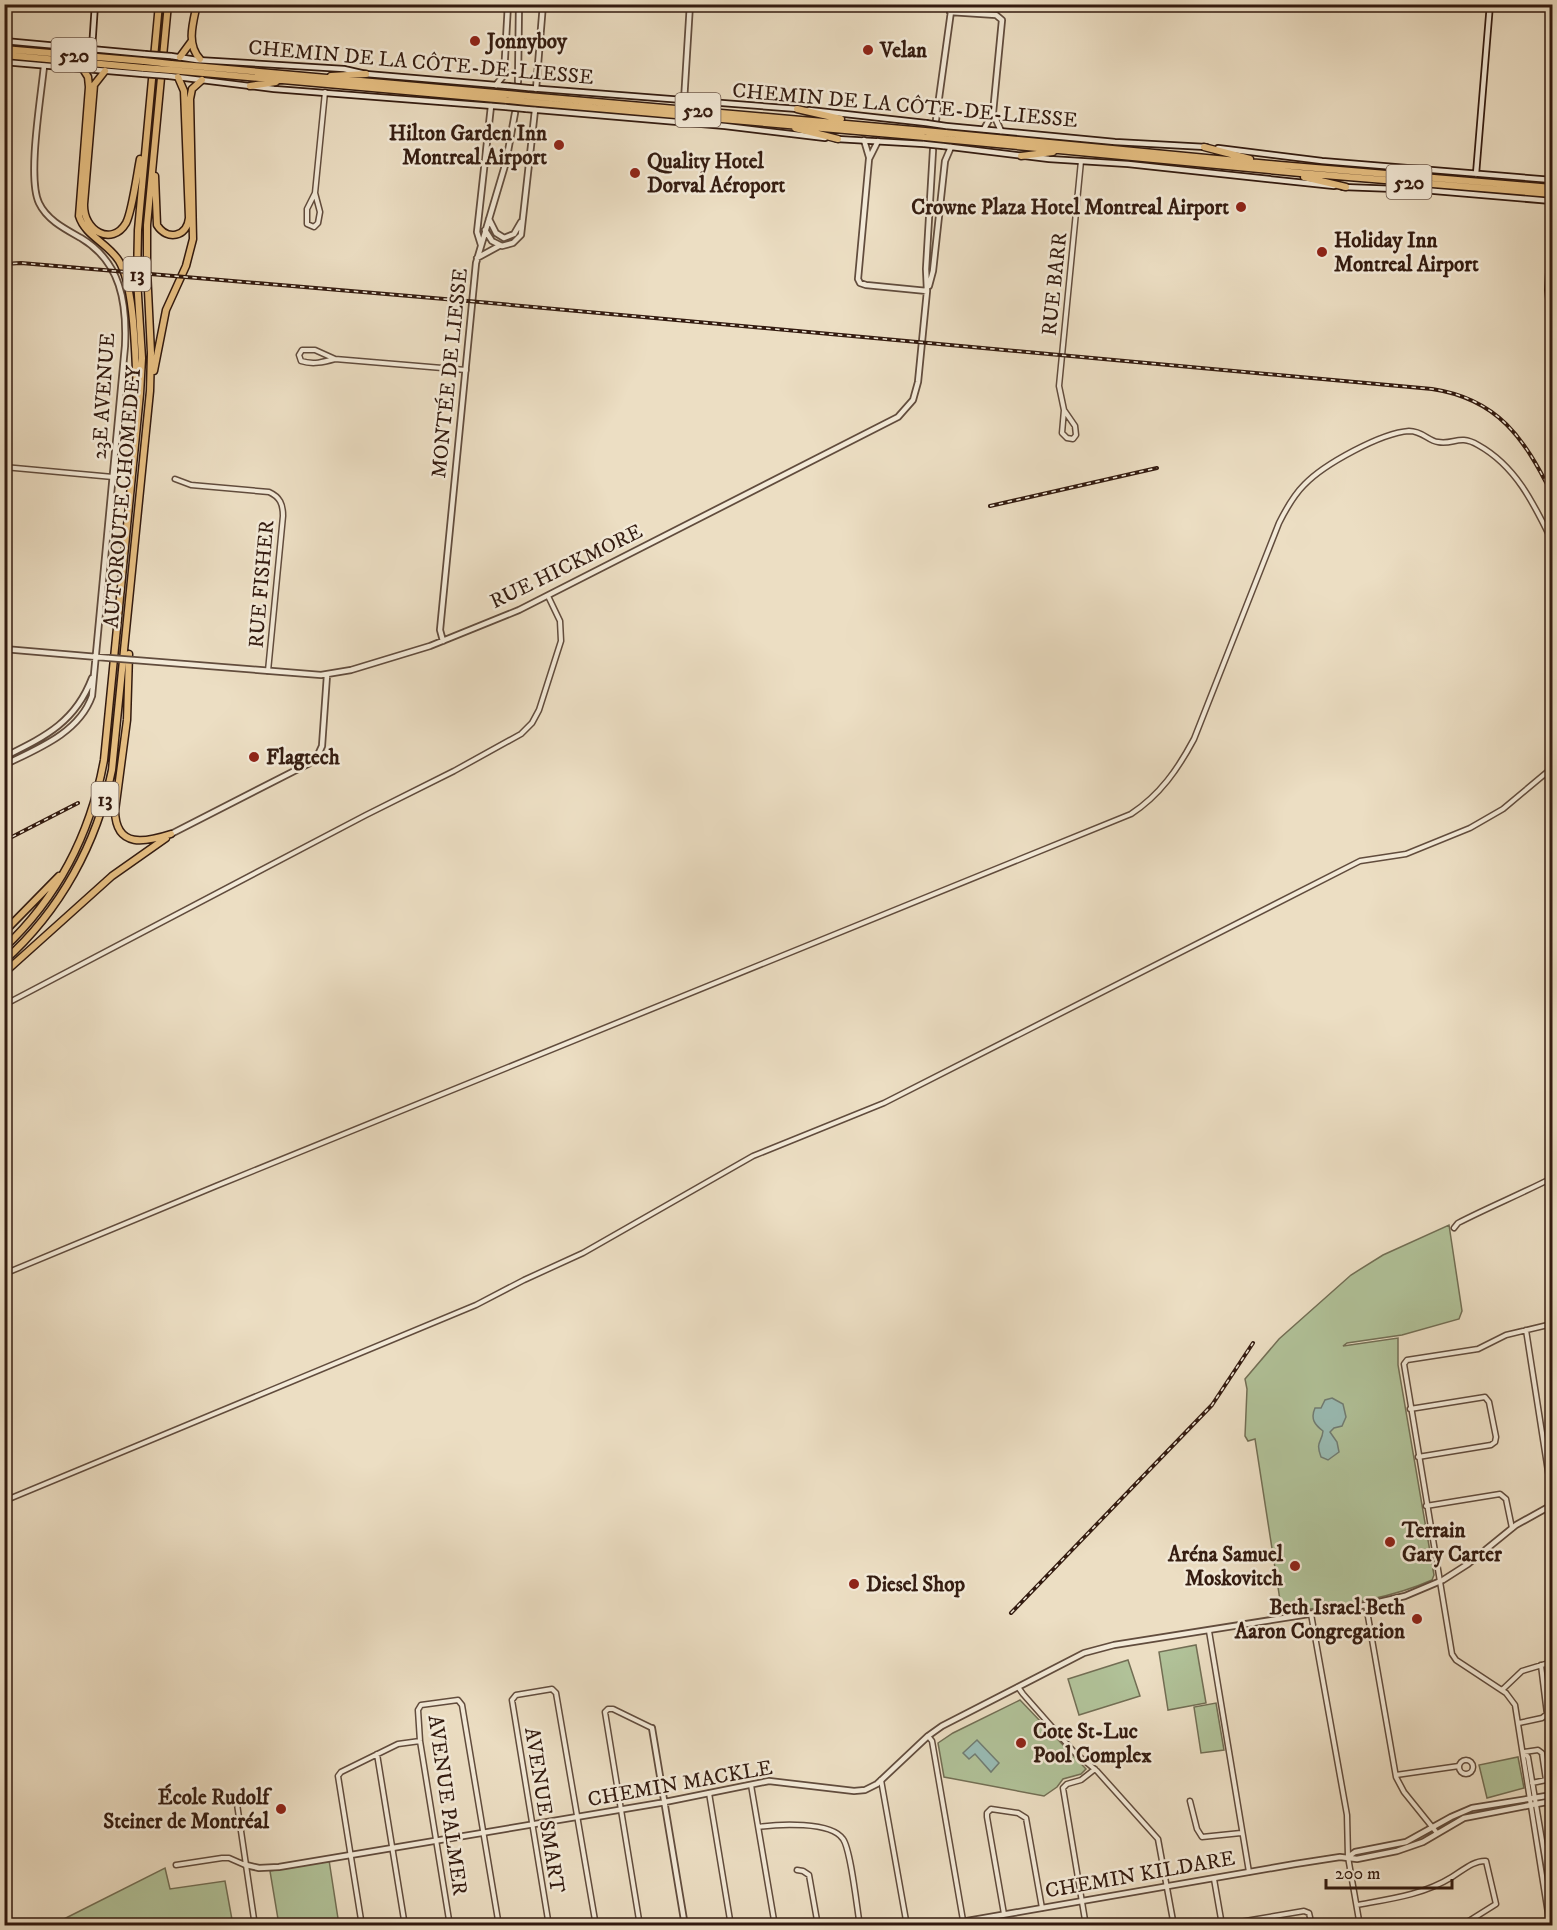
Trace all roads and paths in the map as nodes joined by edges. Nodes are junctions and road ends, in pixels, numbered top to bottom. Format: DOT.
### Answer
graph roads {
  1 [pos="95,4"];
  2 [pos="159,4"];
  3 [pos="197,4"];
  4 [pos="508,4"];
  5 [pos="519,4"];
  6 [pos="544,4"];
  7 [pos="690,4"];
  8 [pos="951,4"];
  9 [pos="1490,4"];
  10 [pos="168,6"];
  11 [pos="950,12"];
  12 [pos="4,41"];
  13 [pos="191,42"];
  14 [pos="4,49"];
  15 [pos="92,49"];
  16 [pos="4,55"];
  17 [pos="180,57"];
  18 [pos="200,59"];
  19 [pos="4,62"];
  20 [pos="44,66"];
  21 [pos="170,67"];
  22 [pos="144,68"];
  23 [pos="83,69"];
  24 [pos="105,71"];
  25 [pos="366,74"];
  26 [pos="178,77"];
  27 [pos="322,77"];
  28 [pos="202,80"];
  29 [pos="294,81"];
  30 [pos="518,82"];
  31 [pos="496,85"];
  32 [pos="250,86"];
  33 [pos="536,89"];
  34 [pos="325,91"];
  35 [pos="507,97"];
  36 [pos="527,99"];
  37 [pos="684,101"];
  38 [pos="491,106"];
  39 [pos="797,109"];
  40 [pos="535,110"];
  41 [pos="515,113"];
  42 [pos="993,113"];
  43 [pos="936,120"];
  44 [pos="765,122"];
  45 [pos="868,125"];
  46 [pos="984,129"];
  47 [pos="1001,131"];
  48 [pos="146,132"];
  49 [pos="944,136"];
  50 [pos="925,138"];
  51 [pos="838,139"];
  52 [pos="864,140"];
  53 [pos="878,141"];
  54 [pos="951,147"];
  55 [pos="1204,147"];
  56 [pos="154,149"];
  57 [pos="933,150"];
  58 [pos="1067,151"];
  59 [pos="1021,156"];
  60 [pos="869,159"];
  61 [pos="1081,161"];
  62 [pos="1280,165"];
  63 [pos="1274,170"];
  64 [pos="1476,174"];
  65 [pos="1552,180"];
  66 [pos="1346,187"];
  67 [pos="1547,192"];
  68 [pos="315,193"];
  69 [pos="1552,194"];
  70 [pos="1552,201"];
  71 [pos="489,219"];
  72 [pos="522,219"];
  73 [pos="1552,219"];
  74 [pos="485,230"];
  75 [pos="481,245"];
  76 [pos="499,246"];
  77 [pos="477,258"];
  78 [pos="927,291"];
  79 [pos="1552,326"];
  80 [pos="335,358"];
  81 [pos="466,370"];
  82 [pos="149,398"];
  83 [pos="1064,410"];
  84 [pos="138,417"];
  85 [pos="4,467"];
  86 [pos="113,477"];
  87 [pos="175,479"];
  88 [pos="1552,541"];
  89 [pos="548,596"];
  90 [pos="129,608"];
  91 [pos="443,641"];
  92 [pos="4,649"];
  93 [pos="96,657"];
  94 [pos="268,672"];
  95 [pos="94,673"];
  96 [pos="327,675"];
  97 [pos="4,757"];
  98 [pos="4,765"];
  99 [pos="1552,768"];
  100 [pos="171,834"];
  101 [pos="67,868"];
  102 [pos="4,932"];
  103 [pos="4,948"];
  104 [pos="4,961"];
  105 [pos="4,974"];
  106 [pos="4,1005"];
  107 [pos="1552,1178"];
  108 [pos="1454,1228"];
  109 [pos="4,1274"];
  110 [pos="1552,1324"];
  111 [pos="1526,1330"];
  112 [pos="1410,1409"];
  113 [pos="1418,1457"];
  114 [pos="1552,1497"];
  115 [pos="4,1501"];
  116 [pos="1552,1505"];
  117 [pos="1426,1506"];
  118 [pos="1512,1528"];
  119 [pos="1439,1582"];
  120 [pos="1366,1605"];
  121 [pos="1311,1614"];
  122 [pos="1209,1631"];
  123 [pos="1552,1662"];
  124 [pos="1541,1665"];
  125 [pos="1018,1687"];
  126 [pos="1503,1690"];
  127 [pos="1519,1723"];
  128 [pos="652,1728"];
  129 [pos="928,1736"];
  130 [pos="420,1740"];
  131 [pos="1524,1752"];
  132 [pos="377,1754"];
  133 [pos="1459,1766"];
  134 [pos="1095,1769"];
  135 [pos="1396,1775"];
  136 [pos="880,1780"];
  137 [pos="1532,1783"];
  138 [pos="752,1785"];
  139 [pos="709,1793"];
  140 [pos="1552,1795"];
  141 [pos="1532,1798"];
  142 [pos="1190,1801"];
  143 [pos="1552,1801"];
  144 [pos="664,1802"];
  145 [pos="237,1804"];
  146 [pos="1533,1804"];
  147 [pos="621,1809"];
  148 [pos="578,1817"];
  149 [pos="533,1824"];
  150 [pos="759,1827"];
  151 [pos="1433,1827"];
  152 [pos="484,1832"];
  153 [pos="1241,1833"];
  154 [pos="1437,1833"];
  155 [pos="436,1840"];
  156 [pos="393,1848"];
  157 [pos="1545,1854"];
  158 [pos="350,1855"];
  159 [pos="1348,1857"];
  160 [pos="176,1865"];
  161 [pos="246,1865"];
  162 [pos="797,1870"];
  163 [pos="1249,1873"];
  164 [pos="1214,1878"];
  165 [pos="1168,1886"];
  166 [pos="1552,1900"];
  167 [pos="1082,1901"];
  168 [pos="1357,1905"];
  169 [pos="1042,1908"];
  170 [pos="1004,1914"];
  171 [pos="1265,1918"];
  172 [pos="964,1923"];
  173 [pos="1222,1925"];
  174 [pos="255,1926"];
  175 [pos="362,1926"];
  176 [pos="405,1926"];
  177 [pos="450,1926"];
  178 [pos="499,1926"];
  179 [pos="549,1926"];
  180 [pos="596,1926"];
  181 [pos="640,1926"];
  182 [pos="685,1926"];
  183 [pos="731,1926"];
  184 [pos="775,1926"];
  185 [pos="818,1926"];
  186 [pos="860,1926"];
  187 [pos="907,1926"];
  188 [pos="938,1926"];
  189 [pos="1086,1926"];
  190 [pos="1174,1926"];
  191 [pos="1266,1926"];
  192 [pos="1312,1926"];
  193 [pos="1360,1926"];
  194 [pos="1461,1926"];
  195 [pos="1550,1926"];
  1 -- 15 [label="street"];
  2 -- 48 [label="highway, AUTOROUTE CHOMEDEY / 13"];
  3 -- 13 [label="highway"];
  4 -- 31 [label="street"];
  5 -- 30 [label="street"];
  6 -- 33 [label="street"];
  7 -- 37 [label="street"];
  8 -- 11 [label="street"];
  9 -- 64 [label="street"];
  10 -- 56 [label="highway, AUTOROUTE CHOMEDEY / 13"];
  11 -- 42 [label="street"];
  11 -- 43 [label="street"];
  12 -- 15 [label="street, CHEMIN DE LA CÔTE-DE-LIESSE"];
  13 -- 17 [label="highway"];
  13 -- 18 [label="highway"];
  14 -- 22 [label="highway, 520"];
  15 -- 21 [label="street, CHEMIN DE LA CÔTE-DE-LIESSE, bridge"];
  16 -- 22 [label="highway, 520"];
  17 -- 18 [label="street, CHEMIN DE LA CÔTE-DE-LIESSE"];
  17 -- 21 [label="street, CHEMIN DE LA CÔTE-DE-LIESSE"];
  18 -- 25 [label="street, CHEMIN DE LA CÔTE-DE-LIESSE"];
  19 -- 20 [label="street"];
  20 -- 23 [label="street"];
  20 -- 86 [label="street, 23E AVENUE"];
  21 -- 22 [label="highway, 520, bridge"];
  21 -- 26 [label="street, CHEMIN DE LA CÔTE-DE-LIESSE"];
  21 -- 27 [label="highway, 520"];
  21 -- 29 [label="highway, 520"];
  22 -- 24 [label="street"];
  23 -- 24 [label="street"];
  23 -- 84 [label="highway"];
  24 -- 48 [label="highway"];
  25 -- 27 [label="highway"];
  25 -- 31 [label="street, CHEMIN DE LA CÔTE-DE-LIESSE"];
  26 -- 28 [label="street, CHEMIN DE LA CÔTE-DE-LIESSE"];
  26 -- 56 [label="highway"];
  27 -- 35 [label="highway, 520"];
  28 -- 32 [label="street, CHEMIN DE LA CÔTE-DE-LIESSE"];
  28 -- 82 [label="highway"];
  29 -- 32 [label="highway"];
  29 -- 35 [label="highway, 520"];
  31 -- 35 [label="street, CHEMIN DE LA CÔTE-DE-LIESSE"];
  32 -- 34 [label="street, CHEMIN DE LA CÔTE-DE-LIESSE"];
  33 -- 36 [label="street, CHEMIN DE LA CÔTE-DE-LIESSE"];
  33 -- 37 [label="street, CHEMIN DE LA CÔTE-DE-LIESSE"];
  34 -- 38 [label="street, CHEMIN DE LA CÔTE-DE-LIESSE"];
  34 -- 68 [label="street"];
  35 -- 36 [label="highway, 520, bridge"];
  35 -- 36 [label="street, CHEMIN DE LA CÔTE-DE-LIESSE, bridge"];
  35 -- 38 [label="street, CHEMIN DE LA CÔTE-DE-LIESSE"];
  36 -- 40 [label="street, CHEMIN DE LA CÔTE-DE-LIESSE"];
  36 -- 44 [label="highway, 520"];
  36 -- 45 [label="highway, 520"];
  37 -- 39 [label="street, CHEMIN DE LA CÔTE-DE-LIESSE"];
  38 -- 75 [label="street"];
  39 -- 45 [label="highway"];
  39 -- 49 [label="street, CHEMIN DE LA CÔTE-DE-LIESSE, bridge"];
  40 -- 51 [label="street, CHEMIN DE LA CÔTE-DE-LIESSE"];
  40 -- 72 [label="street"];
  41 -- 71 [label="street, MONTÉE DE LIESSE"];
  42 -- 46 [label="street"];
  42 -- 47 [label="street"];
  44 -- 50 [label="highway, 520"];
  44 -- 51 [label="highway"];
  45 -- 50 [label="highway, 520"];
  46 -- 47 [label="street, CHEMIN DE LA CÔTE-DE-LIESSE"];
  46 -- 49 [label="street, CHEMIN DE LA CÔTE-DE-LIESSE"];
  47 -- 55 [label="street, CHEMIN DE LA CÔTE-DE-LIESSE"];
  48 -- 84 [label="highway, AUTOROUTE CHOMEDEY / 13"];
  49 -- 50 [label="highway, 520, bridge"];
  49 -- 50 [label="street, CHEMIN DE LA CÔTE-DE-LIESSE, bridge"];
  49 -- 54 [label="street, CHEMIN DE LA CÔTE-DE-LIESSE"];
  49 -- 58 [label="highway, 520"];
  49 -- 62 [label="highway, 520"];
  50 -- 53 [label="street, CHEMIN DE LA CÔTE-DE-LIESSE"];
  51 -- 52 [label="street, CHEMIN DE LA CÔTE-DE-LIESSE"];
  52 -- 53 [label="street, CHEMIN DE LA CÔTE-DE-LIESSE"];
  52 -- 60 [label="street"];
  53 -- 60 [label="street"];
  54 -- 59 [label="street, CHEMIN DE LA CÔTE-DE-LIESSE"];
  54 -- 78 [label="street"];
  55 -- 62 [label="highway"];
  55 -- 64 [label="street, CHEMIN DE LA CÔTE-DE-LIESSE"];
  56 -- 82 [label="highway, AUTOROUTE CHOMEDEY / 13"];
  57 -- 78 [label="street"];
  58 -- 59 [label="highway"];
  58 -- 63 [label="highway, 520"];
  59 -- 61 [label="street, CHEMIN DE LA CÔTE-DE-LIESSE"];
  60 -- 78 [label="street"];
  61 -- 66 [label="street, CHEMIN DE LA CÔTE-DE-LIESSE"];
  61 -- 83 [label="street, RUE BARR"];
  62 -- 67 [label="highway, 520"];
  63 -- 66 [label="highway"];
  63 -- 67 [label="highway, 520"];
  64 -- 65 [label="street, CHEMIN DE LA CÔTE-DE-LIESSE"];
  66 -- 67 [label="street, CHEMIN DE LA CÔTE-DE-LIESSE"];
  67 -- 69 [label="highway, CHEMIN DE LA CÔTE-DE-LIESSE / 520"];
  67 -- 70 [label="street, CHEMIN DE LA CÔTE-DE-LIESSE"];
  68 -- 68 [label="street"];
  71 -- 72 [label="street"];
  71 -- 74 [label="street, MONTÉE DE LIESSE"];
  72 -- 76 [label="street"];
  73 -- 79 [label="street"];
  74 -- 75 [label="street, MONTÉE DE LIESSE"];
  74 -- 76 [label="street"];
  75 -- 77 [label="street, MONTÉE DE LIESSE"];
  76 -- 77 [label="street"];
  77 -- 81 [label="street, MONTÉE DE LIESSE"];
  78 -- 89 [label="street, RUE HICKMORE"];
  80 -- 80 [label="street"];
  80 -- 81 [label="street"];
  81 -- 91 [label="street, MONTÉE DE LIESSE"];
  82 -- 90 [label="highway, AUTOROUTE CHOMEDEY / 13"];
  83 -- 83 [label="street, RUE BARR"];
  84 -- 101 [label="highway, AUTOROUTE CHOMEDEY / 13"];
  85 -- 86 [label="street"];
  86 -- 93 [label="street, 23E AVENUE"];
  87 -- 94 [label="street, RUE FISHER"];
  88 -- 109 [label="street"];
  89 -- 91 [label="street, RUE HICKMORE"];
  89 -- 106 [label="street"];
  90 -- 100 [label="highway"];
  90 -- 104 [label="highway, AUTOROUTE CHOMEDEY / 13"];
  91 -- 96 [label="street, RUE HICKMORE"];
  92 -- 93 [label="street, RUE HICKMORE"];
  93 -- 94 [label="street, RUE HICKMORE, bridge"];
  93 -- 95 [label="street, 23E AVENUE"];
  94 -- 96 [label="street, RUE HICKMORE"];
  95 -- 97 [label="street"];
  95 -- 98 [label="street"];
  96 -- 100 [label="street"];
  99 -- 115 [label="street"];
  100 -- 105 [label="highway"];
  101 -- 102 [label="highway"];
  101 -- 103 [label="highway, AUTOROUTE CHOMEDEY / 13"];
  107 -- 108 [label="street"];
  110 -- 111 [label="street"];
  111 -- 112 [label="street"];
  111 -- 114 [label="street"];
  112 -- 113 [label="street"];
  112 -- 113 [label="street"];
  113 -- 117 [label="street"];
  116 -- 118 [label="street, CHEMIN MACKLE"];
  117 -- 118 [label="street"];
  117 -- 119 [label="street"];
  118 -- 119 [label="street, CHEMIN MACKLE"];
  119 -- 120 [label="street, CHEMIN MACKLE"];
  119 -- 126 [label="street"];
  120 -- 121 [label="street, CHEMIN MACKLE"];
  120 -- 135 [label="street"];
  121 -- 122 [label="street, CHEMIN MACKLE"];
  121 -- 159 [label="street"];
  122 -- 125 [label="street, CHEMIN MACKLE"];
  122 -- 153 [label="street"];
  123 -- 124 [label="street"];
  124 -- 126 [label="street"];
  124 -- 127 [label="street"];
  125 -- 129 [label="street, CHEMIN MACKLE"];
  125 -- 134 [label="street"];
  126 -- 127 [label="street"];
  127 -- 131 [label="street"];
  128 -- 144 [label="street"];
  128 -- 147 [label="street"];
  129 -- 136 [label="street, CHEMIN MACKLE"];
  129 -- 172 [label="street"];
  130 -- 132 [label="street"];
  130 -- 152 [label="street, AVENUE PALMER"];
  130 -- 155 [label="street, AVENUE PALMER"];
  131 -- 137 [label="street"];
  131 -- 137 [label="street"];
  131 -- 141 [label="street"];
  132 -- 156 [label="street"];
  132 -- 158 [label="street"];
  133 -- 135 [label="street"];
  134 -- 165 [label="street"];
  134 -- 167 [label="street"];
  135 -- 151 [label="street"];
  136 -- 138 [label="street, CHEMIN MACKLE"];
  136 -- 187 [label="street"];
  137 -- 141 [label="street"];
  138 -- 139 [label="street, CHEMIN MACKLE"];
  138 -- 150 [label="street"];
  139 -- 144 [label="street, CHEMIN MACKLE"];
  139 -- 183 [label="street"];
  140 -- 141 [label="street, CHEMIN KILDARE"];
  141 -- 146 [label="street"];
  141 -- 151 [label="street, CHEMIN KILDARE"];
  142 -- 153 [label="street"];
  143 -- 146 [label="street, CHEMIN KILDARE"];
  144 -- 147 [label="street, CHEMIN MACKLE"];
  144 -- 182 [label="street"];
  145 -- 161 [label="street"];
  146 -- 154 [label="street, CHEMIN KILDARE"];
  146 -- 157 [label="street"];
  147 -- 148 [label="street, CHEMIN MACKLE"];
  147 -- 181 [label="street"];
  148 -- 149 [label="street, CHEMIN MACKLE"];
  148 -- 149 [label="street, AVENUE SMART"];
  148 -- 180 [label="street"];
  149 -- 152 [label="street, CHEMIN MACKLE"];
  149 -- 179 [label="street, AVENUE SMART"];
  150 -- 184 [label="street"];
  150 -- 186 [label="street"];
  151 -- 154 [label="street"];
  151 -- 159 [label="street, CHEMIN KILDARE"];
  152 -- 155 [label="street, CHEMIN MACKLE"];
  152 -- 178 [label="street"];
  153 -- 163 [label="street"];
  154 -- 159 [label="street, CHEMIN KILDARE"];
  155 -- 156 [label="street, CHEMIN MACKLE"];
  155 -- 177 [label="street, AVENUE PALMER"];
  156 -- 158 [label="street, CHEMIN MACKLE"];
  156 -- 176 [label="street"];
  157 -- 166 [label="street"];
  157 -- 195 [label="street"];
  158 -- 161 [label="street, CHEMIN MACKLE"];
  158 -- 175 [label="street"];
  159 -- 163 [label="street, CHEMIN KILDARE"];
  159 -- 168 [label="street"];
  160 -- 161 [label="street, CHEMIN MACKLE"];
  161 -- 174 [label="street"];
  162 -- 185 [label="street"];
  163 -- 164 [label="street, CHEMIN KILDARE"];
  164 -- 165 [label="street, CHEMIN KILDARE"];
  164 -- 173 [label="street"];
  165 -- 167 [label="street, CHEMIN KILDARE"];
  165 -- 190 [label="street"];
  167 -- 169 [label="street, CHEMIN KILDARE"];
  167 -- 189 [label="street"];
  168 -- 193 [label="street"];
  168 -- 194 [label="street"];
  169 -- 170 [label="street, CHEMIN KILDARE"];
  169 -- 170 [label="street"];
  170 -- 172 [label="street, CHEMIN KILDARE"];
  171 -- 173 [label="street"];
  171 -- 191 [label="street"];
  171 -- 192 [label="street"];
  172 -- 188 [label="street, CHEMIN KILDARE"];
}
